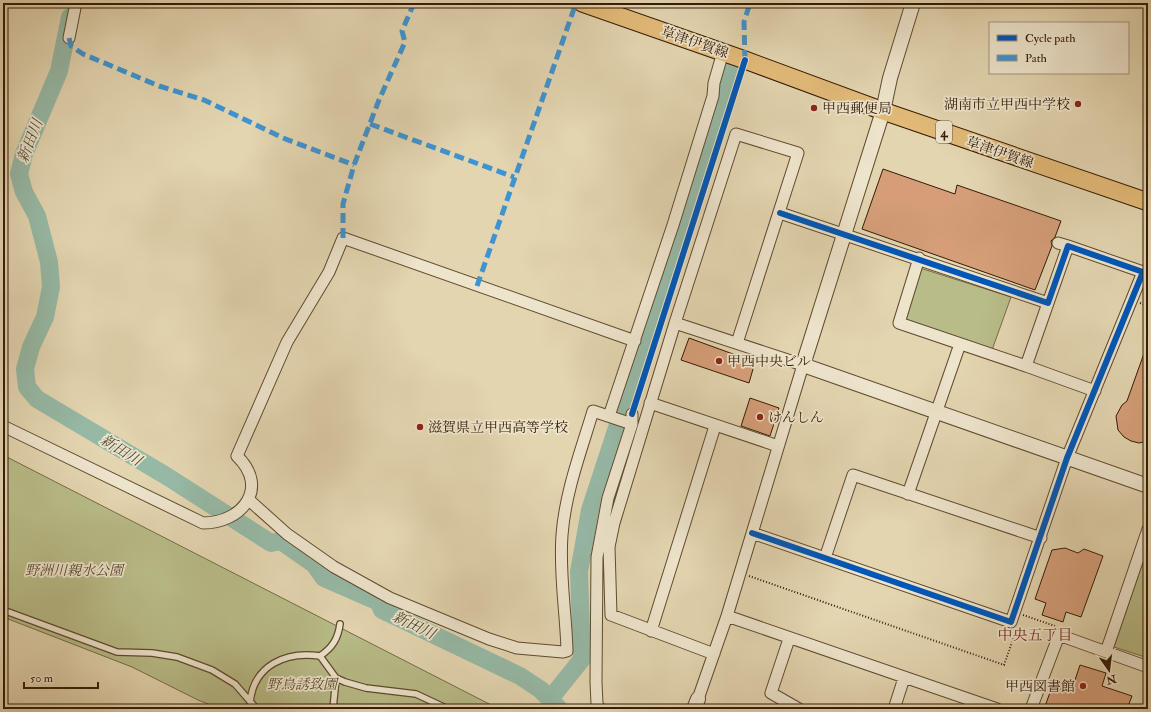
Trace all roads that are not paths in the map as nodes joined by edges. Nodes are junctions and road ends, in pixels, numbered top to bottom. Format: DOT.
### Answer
graph roads {
  1 [pos="76,3"];
  2 [pos="582,3"];
  3 [pos="913,3"];
  4 [pos="69,38"];
  5 [pos="730,55"];
  6 [pos="883,111"];
  7 [pos="1148,202"];
  8 [pos="780,213"];
  9 [pos="844,233"];
  10 [pos="918,258"];
  11 [pos="1048,304"];
  12 [pos="676,323"];
  13 [pos="635,341"];
  14 [pos="737,343"];
  15 [pos="960,344"];
  16 [pos="803,365"];
  17 [pos="1026,366"];
  18 [pos="1095,391"];
  19 [pos="650,403"];
  20 [pos="937,412"];
  21 [pos="610,417"];
  22 [pos="3,426"];
  23 [pos="715,426"];
  24 [pos="778,446"];
  25 [pos="1067,458"];
  26 [pos="1148,486"];
  27 [pos="908,494"];
  28 [pos="249,500"];
  29 [pos="1148,529"];
  30 [pos="752,532"];
  31 [pos="1041,538"];
  32 [pos="825,558"];
  33 [pos="3,610"];
  34 [pos="727,616"];
  35 [pos="340,624"];
  36 [pos="652,631"];
  37 [pos="789,639"];
  38 [pos="1106,652"];
  39 [pos="714,654"];
  40 [pos="320,656"];
  41 [pos="1148,666"];
  42 [pos="336,678"];
  43 [pos="904,678"];
  44 [pos="250,702"];
  45 [pos="696,704"];
  46 [pos="258,709"];
  47 [pos="332,709"];
  48 [pos="448,709"];
  49 [pos="600,709"];
  50 [pos="799,709"];
  51 [pos="894,709"];
  52 [pos="997,709"];
  53 [pos="1031,709"];
  1 -- 4 [label="street"];
  2 -- 5 [label="main road, 草津伊賀線 / 4"];
  3 -- 6 [label="street"];
  5 -- 6 [label="main road, 草津伊賀線 / 4"];
  5 -- 13 [label="street"];
  6 -- 7 [label="main road, 草津伊賀線 / 4"];
  6 -- 9 [label="street"];
  8 -- 9 [label="street"];
  8 -- 12 [label="street"];
  8 -- 14 [label="street"];
  9 -- 10 [label="street"];
  9 -- 16 [label="street"];
  10 -- 11 [label="street"];
  10 -- 15 [label="street"];
  11 -- 17 [label="street"];
  11 -- 18 [label="street"];
  12 -- 14 [label="street"];
  12 -- 19 [label="street"];
  13 -- 21 [label="street"];
  13 -- 28 [label="street"];
  14 -- 16 [label="street"];
  15 -- 17 [label="street"];
  15 -- 20 [label="street"];
  16 -- 20 [label="street"];
  16 -- 24 [label="street"];
  17 -- 18 [label="street"];
  18 -- 25 [label="street"];
  19 -- 23 [label="street"];
  19 -- 36 [label="street"];
  20 -- 25 [label="street"];
  20 -- 27 [label="street"];
  21 -- 28 [label="street"];
  21 -- 49 [label="street"];
  22 -- 28 [label="street"];
  23 -- 24 [label="street"];
  23 -- 36 [label="street"];
  24 -- 30 [label="street"];
  25 -- 26 [label="street"];
  25 -- 31 [label="street"];
  27 -- 31 [label="street"];
  27 -- 32 [label="street"];
  29 -- 38 [label="street"];
  30 -- 32 [label="street"];
  30 -- 34 [label="street"];
  31 -- 32 [label="street"];
  33 -- 44 [label="lane"];
  34 -- 37 [label="street"];
  34 -- 39 [label="street"];
  35 -- 40 [label="lane"];
  36 -- 39 [label="street"];
  37 -- 43 [label="street"];
  37 -- 50 [label="street"];
  38 -- 41 [label="street"];
  38 -- 53 [label="street"];
  39 -- 45 [label="street"];
  40 -- 42 [label="lane"];
  40 -- 44 [label="lane"];
  42 -- 47 [label="lane"];
  42 -- 48 [label="lane"];
  43 -- 51 [label="street"];
  43 -- 52 [label="street"];
  44 -- 46 [label="lane"];
}
